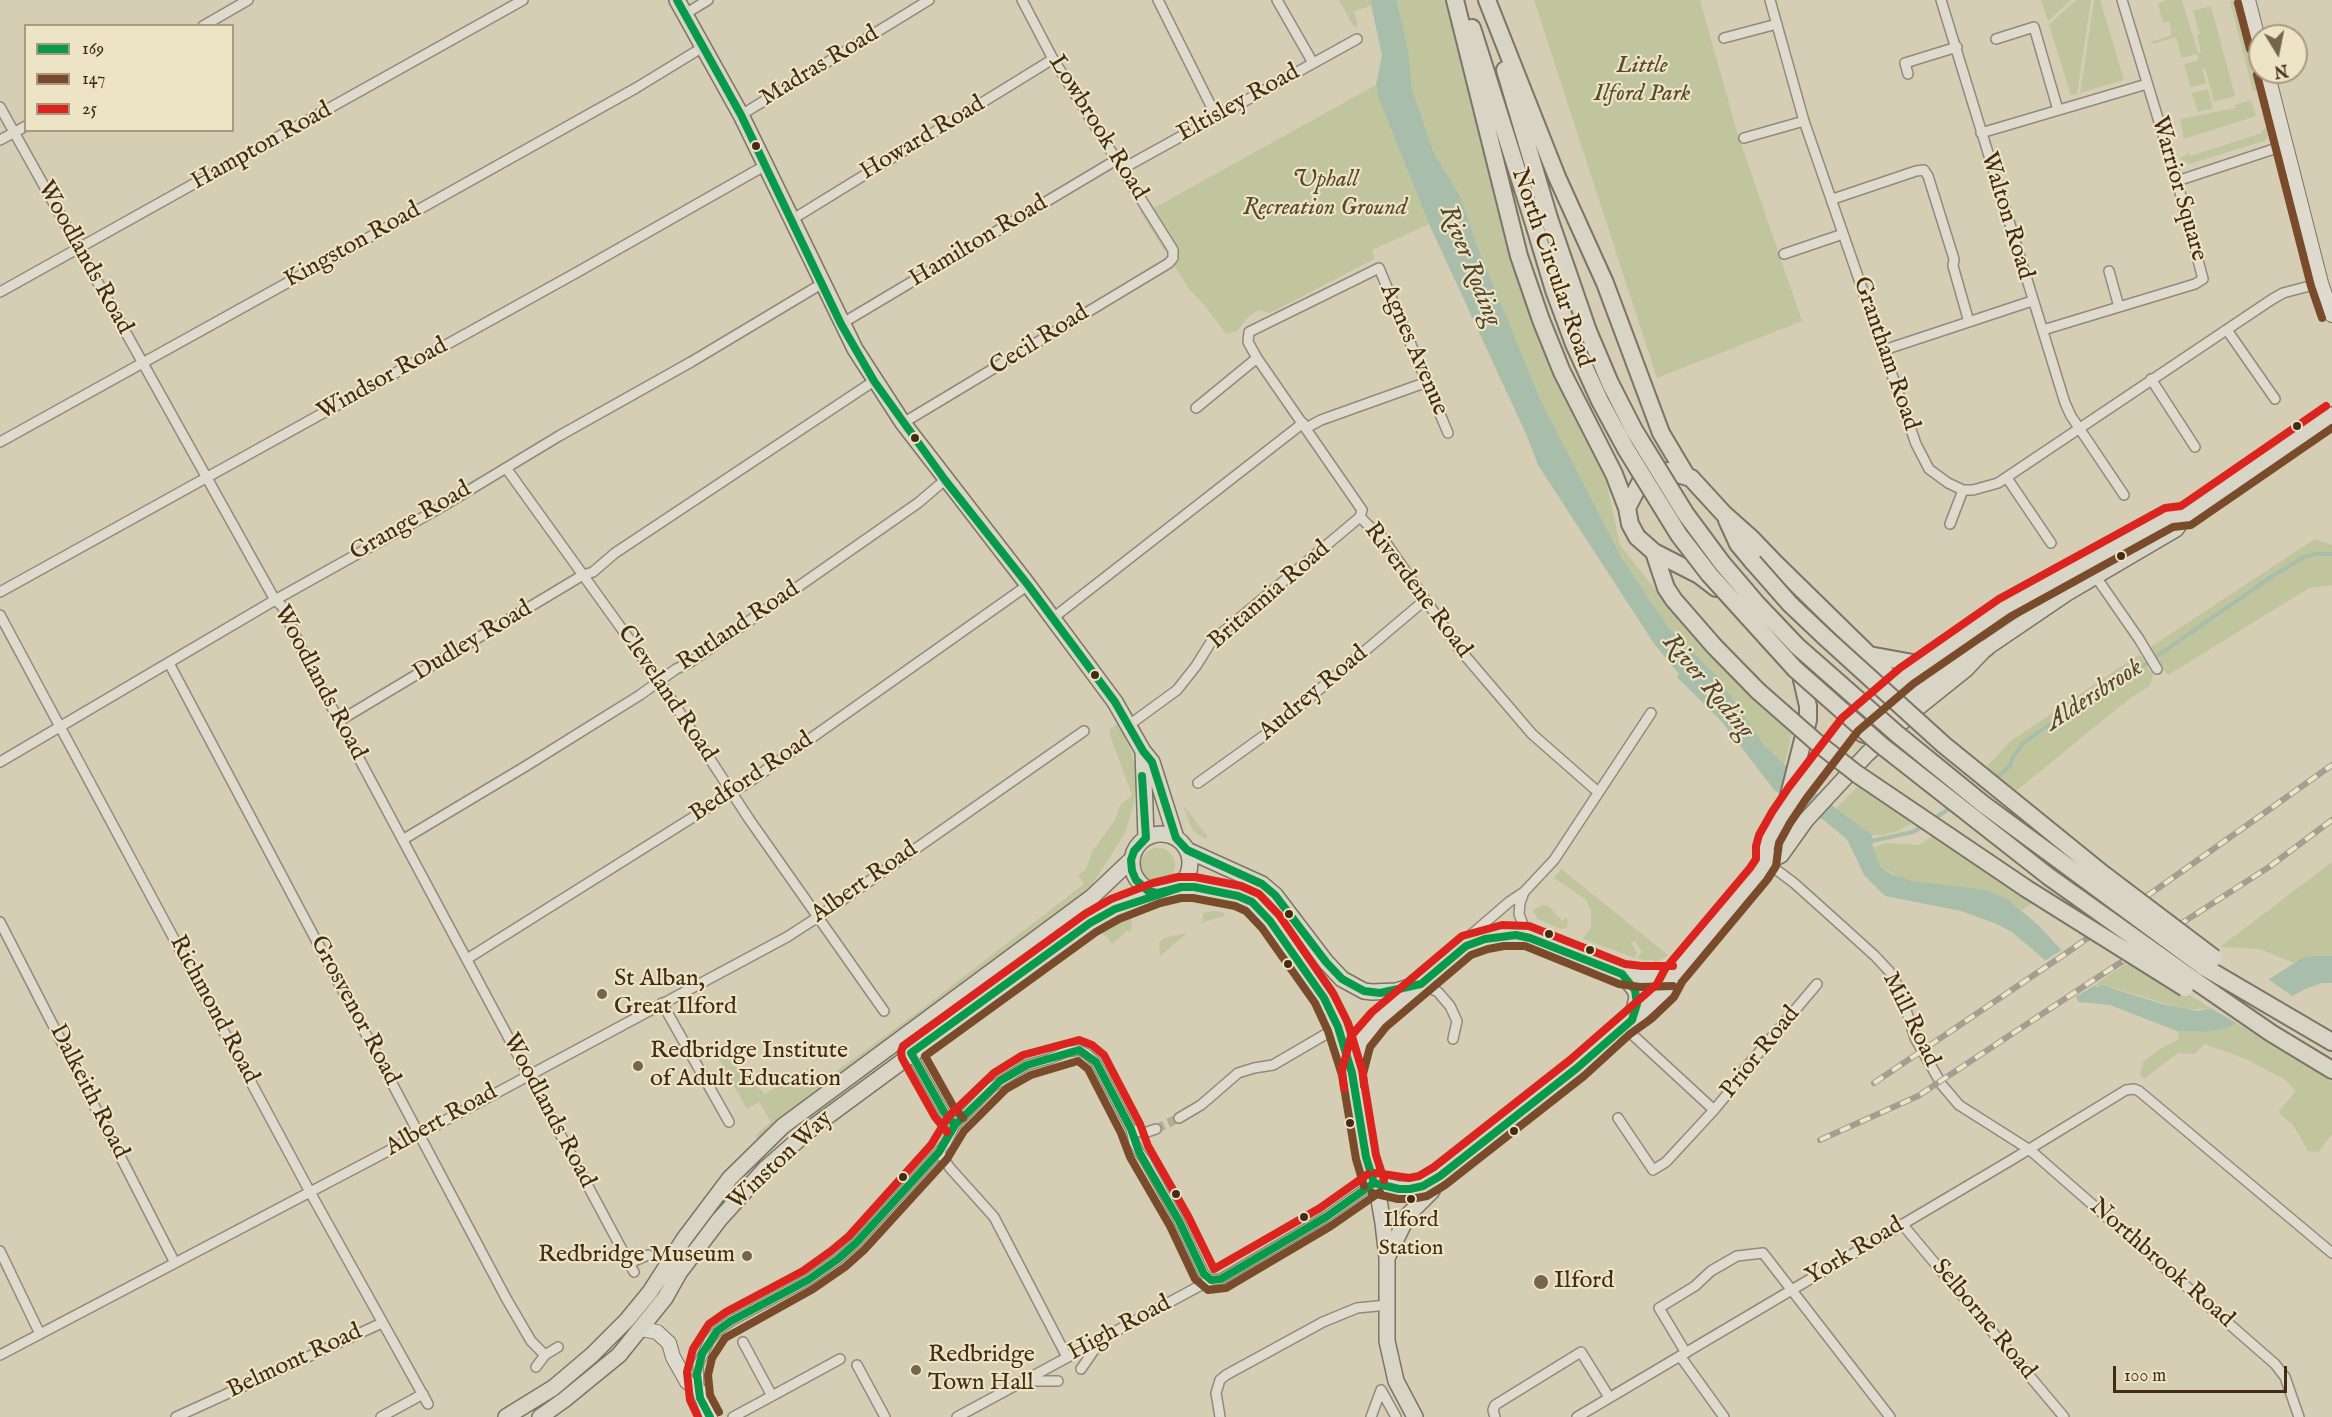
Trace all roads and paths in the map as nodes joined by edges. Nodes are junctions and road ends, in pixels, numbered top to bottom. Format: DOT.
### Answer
graph roads {
  1 [pos="248,0"];
  2 [pos="523,0"];
  3 [pos="677,0"];
  4 [pos="708,0"];
  5 [pos="929,0"];
  6 [pos="1022,0"];
  7 [pos="1158,0"];
  8 [pos="1277,0"];
  9 [pos="1455,0"];
  10 [pos="1463,0"];
  11 [pos="1486,0"];
  12 [pos="1770,0"];
  13 [pos="1941,0"];
  14 [pos="2122,0"];
  15 [pos="2248,0"];
  16 [pos="685,14"];
  17 [pos="206,24"];
  18 [pos="1777,24"];
  19 [pos="2254,24"];
  20 [pos="1724,38"];
  21 [pos="1357,39"];
  22 [pos="1996,39"];
  23 [pos="703,47"];
  24 [pos="1957,47"];
  25 [pos="1053,59"];
  26 [pos="1313,63"];
  27 [pos="1908,75"];
  28 [pos="2147,84"];
  29 [pos="2270,84"];
  30 [pos="0,107"];
  31 [pos="2058,110"];
  32 [pos="741,115"];
  33 [pos="1216,116"];
  34 [pos="1804,121"];
  35 [pos="24,127"];
  36 [pos="14,132"];
  37 [pos="1981,133"];
  38 [pos="1744,138"];
  39 [pos="0,140"];
  40 [pos="2286,145"];
  41 [pos="1116,160"];
  42 [pos="766,165"];
  43 [pos="1122,170"];
  44 [pos="2177,181"];
  45 [pos="1833,199"];
  46 [pos="793,219"];
  47 [pos="1542,222"];
  48 [pos="1843,234"];
  49 [pos="78,248"];
  50 [pos="1784,254"];
  51 [pos="1173,255"];
  52 [pos="1379,268"];
  53 [pos="2109,271"];
  54 [pos="2322,283"];
  55 [pos="823,284"];
  56 [pos="0,292"];
  57 [pos="2032,301"];
  58 [pos="2119,307"];
  59 [pos="2332,315"];
  60 [pos="1970,321"];
  61 [pos="841,324"];
  62 [pos="2043,330"];
  63 [pos="2227,330"];
  64 [pos="1884,350"];
  65 [pos="1257,358"];
  66 [pos="142,362"];
  67 [pos="2151,379"];
  68 [pos="874,381"];
  69 [pos="1427,382"];
  70 [pos="2275,399"];
  71 [pos="1196,408"];
  72 [pos="2332,415"];
  73 [pos="903,423"];
  74 [pos="1304,425"];
  75 [pos="2079,429"];
  76 [pos="1448,433"];
  77 [pos="0,442"];
  78 [pos="2194,447"];
  79 [pos="506,468"];
  80 [pos="1686,475"];
  81 [pos="207,476"];
  82 [pos="2007,478"];
  83 [pos="945,480"];
  84 [pos="1964,490"];
  85 [pos="2124,495"];
  86 [pos="1627,508"];
  87 [pos="1724,514"];
  88 [pos="1360,517"];
  89 [pos="1950,524"];
  90 [pos="2051,543"];
  91 [pos="1654,552"];
  92 [pos="2091,571"];
  93 [pos="583,575"];
  94 [pos="1028,585"];
  95 [pos="0,592"];
  96 [pos="275,600"];
  97 [pos="1425,600"];
  98 [pos="0,615"];
  99 [pos="1053,618"];
  100 [pos="1986,648"];
  101 [pos="1869,655"];
  102 [pos="169,663"];
  103 [pos="1924,664"];
  104 [pos="2157,669"];
  105 [pos="1802,680"];
  106 [pos="660,682"];
  107 [pos="1897,686"];
  108 [pos="1912,705"];
  109 [pos="1651,713"];
  110 [pos="339,721"];
  111 [pos="1129,724"];
  112 [pos="1850,724"];
  113 [pos="61,725"];
  114 [pos="1084,731"];
  115 [pos="1143,751"];
  116 [pos="0,762"];
  117 [pos="1198,783"];
  118 [pos="1598,792"];
  119 [pos="732,793"];
  120 [pos="1785,811"];
  121 [pos="1146,838"];
  122 [pos="1176,838"];
  123 [pos="404,839"];
  124 [pos="1187,850"];
  125 [pos="1131,860"];
  126 [pos="1766,862"];
  127 [pos="1180,887"];
  128 [pos="1524,892"];
  129 [pos="1157,893"];
  130 [pos="818,917"];
  131 [pos="0,922"];
  132 [pos="1527,936"];
  133 [pos="1466,946"];
  134 [pos="467,959"];
  135 [pos="1622,974"];
  136 [pos="1673,976"];
  137 [pos="1421,984"];
  138 [pos="1817,984"];
  139 [pos="662,1003"];
  140 [pos="885,1011"];
  141 [pos="2283,1012"];
  142 [pos="1628,1023"];
  143 [pos="1338,1028"];
  144 [pos="2271,1033"];
  145 [pos="1453,1039"];
  146 [pos="2332,1042"];
  147 [pos="911,1053"];
  148 [pos="2332,1070"];
  149 [pos="1352,1073"];
  150 [pos="528,1074"];
  151 [pos="1714,1110"];
  152 [pos="1179,1118"];
  153 [pos="1618,1118"];
  154 [pos="729,1122"];
  155 [pos="955,1125"];
  156 [pos="1131,1129"];
  157 [pos="1156,1129"];
  158 [pos="419,1134"];
  159 [pos="2030,1150"];
  160 [pos="939,1152"];
  161 [pos="1440,1176"];
  162 [pos="1374,1183"];
  163 [pos="310,1192"];
  164 [pos="1902,1224"];
  165 [pos="0,1251"];
  166 [pos="2332,1253"];
  167 [pos="648,1255"];
  168 [pos="1387,1258"];
  169 [pos="175,1263"];
  170 [pos="1211,1280"];
  171 [pos="1791,1290"];
  172 [pos="1387,1305"];
  173 [pos="382,1323"];
  174 [pos="641,1329"];
  175 [pos="40,1334"];
  176 [pos="1102,1338"];
  177 [pos="742,1342"];
  178 [pos="558,1347"];
  179 [pos="1683,1354"];
  180 [pos="0,1355"];
  181 [pos="545,1355"];
  182 [pos="1067,1357"];
  183 [pos="840,1359"];
  184 [pos="857,1365"];
  185 [pos="536,1367"];
  186 [pos="1081,1369"];
  187 [pos="1023,1381"];
  188 [pos="1058,1381"];
  189 [pos="699,1390"];
  190 [pos="423,1394"];
  191 [pos="771,1396"];
  192 [pos="1610,1397"];
  193 [pos="428,1404"];
  194 [pos="176,1417"];
  195 [pos="381,1417"];
  196 [pos="506,1417"];
  197 [pos="540,1417"];
  198 [pos="710,1417"];
  199 [pos="732,1417"];
  200 [pos="885,1417"];
  201 [pos="957,1417"];
  202 [pos="1220,1417"];
  203 [pos="1371,1417"];
  204 [pos="1396,1417"];
  205 [pos="1415,1417"];
  206 [pos="1496,1417"];
  207 [pos="1576,1417"];
  208 [pos="1724,1417"];
  209 [pos="1890,1417"];
  210 [pos="2064,1417"];
  211 [pos="2299,1417"];
  1 -- 17 [label="street"];
  2 -- 49 [label="street, Hampton Road"];
  3 -- 16 [label="main road"];
  4 -- 16 [label="street"];
  5 -- 32 [label="street, Madras Road"];
  6 -- 25 [label="street, Lowbrook Road"];
  7 -- 33 [label="street"];
  8 -- 26 [label="street"];
  9 -- 86 [label="highway"];
  10 -- 47 [label="highway, North Circular Road"];
  11 -- 47 [label="highway, North Circular Road"];
  11 -- 80 [label="highway"];
  12 -- 18 [label="street, Grantham Road"];
  13 -- 24 [label="street, Walton Road"];
  14 -- 28 [label="street, Warrior Square"];
  15 -- 19 [label="main road"];
  16 -- 23 [label="main road"];
  18 -- 20 [label="street"];
  18 -- 34 [label="street, Grantham Road"];
  21 -- 26 [label="street, Eltisley Road"];
  22 -- 31 [label="street"];
  23 -- 32 [label="main road"];
  23 -- 66 [label="street, Kingston Road"];
  24 -- 27 [label="street"];
  24 -- 37 [label="street, Walton Road"];
  25 -- 41 [label="street, Lowbrook Road"];
  25 -- 46 [label="street, Howard Road"];
  26 -- 33 [label="street, Eltisley Road"];
  28 -- 31 [label="street, Warrior Square"];
  28 -- 44 [label="street, Warrior Square"];
  29 -- 40 [label="main road"];
  30 -- 36 [label="street, Woodlands Road"];
  31 -- 37 [label="street, Warrior Square"];
  32 -- 42 [label="main road"];
  33 -- 43 [label="street, Eltisley Road"];
  34 -- 38 [label="street"];
  34 -- 45 [label="street, Grantham Road"];
  35 -- 36 [label="street"];
  36 -- 39 [label="street"];
  36 -- 49 [label="street, Woodlands Road"];
  37 -- 57 [label="street, Walton Road"];
  40 -- 44 [label="street"];
  40 -- 54 [label="main road"];
  41 -- 43 [label="street, Lowbrook Road"];
  41 -- 61 [label="street, Hamilton Road"];
  42 -- 46 [label="main road"];
  42 -- 81 [label="street, Windsor Road"];
  43 -- 51 [label="street, Lowbrook Road"];
  44 -- 58 [label="street, Warrior Square"];
  45 -- 48 [label="street, Grantham Road"];
  45 -- 60 [label="street"];
  46 -- 55 [label="main road"];
  47 -- 141 [label="highway, North Circular Road, bridge"];
  47 -- 144 [label="highway, North Circular Road, bridge"];
  48 -- 50 [label="street"];
  48 -- 64 [label="street, Grantham Road"];
  49 -- 56 [label="street, Hampton Road"];
  49 -- 66 [label="street, Woodlands Road"];
  51 -- 73 [label="street, Cecil Road"];
  52 -- 65 [label="street, Riverdene Road"];
  52 -- 69 [label="street, Agnes Avenue"];
  53 -- 58 [label="street"];
  54 -- 59 [label="main road"];
  54 -- 63 [label="street"];
  55 -- 61 [label="main road"];
  55 -- 79 [label="street, Grange Road"];
  57 -- 60 [label="street"];
  57 -- 62 [label="street, Walton Road"];
  58 -- 62 [label="street, Warrior Square"];
  60 -- 64 [label="street"];
  61 -- 68 [label="main road"];
  62 -- 75 [label="street, Walton Road"];
  63 -- 67 [label="street"];
  63 -- 70 [label="street"];
  64 -- 84 [label="street, Grantham Road"];
  65 -- 71 [label="street"];
  65 -- 74 [label="street, Riverdene Road"];
  66 -- 77 [label="street, Kingston Road"];
  66 -- 81 [label="street, Woodlands Road"];
  67 -- 75 [label="street"];
  67 -- 78 [label="street"];
  68 -- 73 [label="main road"];
  68 -- 93 [label="street, Dudley Road"];
  69 -- 74 [label="street"];
  69 -- 76 [label="street, Agnes Avenue"];
  72 -- 92 [label="main road"];
  73 -- 83 [label="main road"];
  74 -- 88 [label="street, Riverdene Road"];
  74 -- 99 [label="street"];
  75 -- 82 [label="street"];
  75 -- 85 [label="street"];
  79 -- 93 [label="street, Cleveland Road"];
  79 -- 96 [label="street, Grange Road"];
  80 -- 86 [label="highway"];
  80 -- 87 [label="highway"];
  81 -- 95 [label="street, Windsor Road"];
  81 -- 96 [label="street, Woodlands Road"];
  82 -- 84 [label="street"];
  82 -- 90 [label="street"];
  83 -- 94 [label="main road"];
  83 -- 106 [label="street, Rutland Road"];
  84 -- 89 [label="street"];
  86 -- 91 [label="highway"];
  87 -- 101 [label="highway"];
  87 -- 141 [label="highway, bridge"];
  88 -- 97 [label="street, Riverdene Road"];
  88 -- 111 [label="street, Britannia Road"];
  91 -- 105 [label="highway"];
  91 -- 144 [label="highway, bridge"];
  92 -- 100 [label="main road"];
  92 -- 103 [label="main road"];
  92 -- 104 [label="street"];
  93 -- 106 [label="street, Cleveland Road"];
  93 -- 110 [label="street, Dudley Road"];
  94 -- 99 [label="main road"];
  94 -- 119 [label="street, Bedford Road"];
  96 -- 102 [label="street, Grange Road"];
  96 -- 110 [label="street, Woodlands Road"];
  97 -- 117 [label="street, Audrey Road"];
  97 -- 118 [label="street, Riverdene Road"];
  98 -- 113 [label="street, Richmond Road"];
  99 -- 111 [label="main road"];
  100 -- 108 [label="highway"];
  101 -- 103 [label="highway"];
  101 -- 107 [label="highway"];
  102 -- 113 [label="street, Grange Road"];
  102 -- 158 [label="street, Grosvenor Road"];
  103 -- 107 [label="main road"];
  105 -- 112 [label="highway"];
  105 -- 120 [label="highway"];
  106 -- 119 [label="street, Cleveland Road"];
  106 -- 123 [label="street, Rutland Road"];
  107 -- 108 [label="highway"];
  107 -- 112 [label="main road"];
  108 -- 112 [label="highway"];
  108 -- 126 [label="main road"];
  109 -- 118 [label="street"];
  110 -- 123 [label="street, Woodlands Road"];
  111 -- 115 [label="main road"];
  112 -- 120 [label="main road"];
  113 -- 116 [label="street, Grange Road"];
  113 -- 163 [label="street, Richmond Road"];
  114 -- 130 [label="street, Albert Road"];
  115 -- 121 [label="main road"];
  115 -- 122 [label="main road"];
  118 -- 128 [label="street"];
  119 -- 130 [label="street, Cleveland Road"];
  119 -- 134 [label="street, Bedford Road"];
  120 -- 126 [label="main road"];
  121 -- 122 [label="main road"];
  121 -- 125 [label="main road"];
  122 -- 124 [label="main road"];
  123 -- 134 [label="street, Woodlands Road"];
  124 -- 127 [label="main road"];
  124 -- 137 [label="main road"];
  125 -- 129 [label="main road"];
  125 -- 196 [label="main road, Winston Way"];
  126 -- 136 [label="main road"];
  126 -- 159 [label="street, Mill Road"];
  127 -- 129 [label="main road"];
  127 -- 143 [label="main road"];
  128 -- 132 [label="street"];
  128 -- 133 [label="street"];
  129 -- 147 [label="main road, Winston Way"];
  130 -- 139 [label="street, Albert Road"];
  130 -- 140 [label="street, Cleveland Road"];
  131 -- 169 [label="street, Dalkeith Road"];
  132 -- 133 [label="main road"];
  132 -- 135 [label="main road"];
  133 -- 137 [label="main road"];
  134 -- 150 [label="street, Woodlands Road"];
  135 -- 136 [label="main road"];
  135 -- 142 [label="main road"];
  136 -- 142 [label="main road"];
  137 -- 145 [label="street"];
  137 -- 149 [label="main road"];
  138 -- 151 [label="street, Prior Road"];
  139 -- 150 [label="street, Albert Road"];
  139 -- 154 [label="street"];
  141 -- 146 [label="highway, North Circular Road"];
  142 -- 151 [label="street, Prior Road"];
  142 -- 161 [label="main road"];
  143 -- 149 [label="main road"];
  143 -- 152 [label="street"];
  144 -- 148 [label="highway, North Circular Road"];
  147 -- 155 [label="street"];
  147 -- 174 [label="main road, Winston Way"];
  149 -- 162 [label="main road"];
  150 -- 158 [label="street, Albert Road"];
  150 -- 167 [label="street, Woodlands Road"];
  151 -- 153 [label="street"];
  155 -- 156 [label="street"];
  155 -- 160 [label="street"];
  156 -- 157 [label="street"];
  156 -- 170 [label="street"];
  158 -- 163 [label="street, Albert Road"];
  158 -- 181 [label="street, Grosvenor Road"];
  159 -- 164 [label="street, York Road"];
  159 -- 166 [label="street, York Road"];
  159 -- 211 [label="street, Northbrook Road"];
  160 -- 182 [label="street"];
  160 -- 189 [label="street"];
  161 -- 162 [label="main road"];
  161 -- 168 [label="main road"];
  162 -- 168 [label="main road"];
  162 -- 170 [label="street, High Road"];
  163 -- 169 [label="street, Albert Road"];
  163 -- 173 [label="street, Richmond Road"];
  164 -- 171 [label="street, York Road"];
  164 -- 210 [label="street, Selborne Road"];
  165 -- 175 [label="street"];
  168 -- 172 [label="main road"];
  169 -- 175 [label="street, Albert Road"];
  170 -- 176 [label="street, High Road"];
  171 -- 179 [label="street, York Road"];
  171 -- 179 [label="street"];
  171 -- 209 [label="street"];
  172 -- 202 [label="street"];
  172 -- 205 [label="main road"];
  173 -- 190 [label="street, Richmond Road"];
  173 -- 194 [label="street, Belmont Road"];
  174 -- 189 [label="main road"];
  174 -- 197 [label="main road, Winston Way"];
  175 -- 180 [label="street, Albert Road"];
  176 -- 182 [label="street, High Road"];
  176 -- 186 [label="street"];
  177 -- 191 [label="street"];
  178 -- 181 [label="street"];
  179 -- 192 [label="street, York Road"];
  179 -- 208 [label="street"];
  181 -- 185 [label="street"];
  182 -- 187 [label="street, High Road"];
  183 -- 191 [label="street"];
  184 -- 200 [label="street"];
  187 -- 188 [label="street"];
  187 -- 201 [label="street, High Road"];
  189 -- 198 [label="main road"];
  190 -- 193 [label="street, Richmond Road"];
  190 -- 195 [label="street"];
  191 -- 199 [label="street"];
  192 -- 206 [label="street"];
  192 -- 207 [label="street, York Road"];
  203 -- 204 [label="street"];
}
